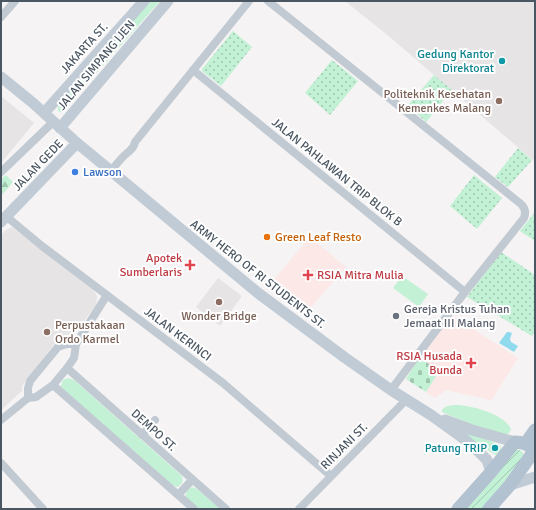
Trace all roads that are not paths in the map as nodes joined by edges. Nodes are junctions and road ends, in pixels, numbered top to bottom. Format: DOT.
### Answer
graph roads {
  1 [pos="15,1"];
  2 [pos="144,1"];
  3 [pos="168,1"];
  4 [pos="249,1"];
  5 [pos="268,1"];
  6 [pos="1,17"];
  7 [pos="193,70"];
  8 [pos="1,77"];
  9 [pos="44,113"];
  10 [pos="57,125"];
  11 [pos="77,143"];
  12 [pos="111,171"];
  13 [pos="1,172"];
  14 [pos="4,220"];
  15 [pos="465,292"];
  16 [pos="107,295"];
  17 [pos="76,344"];
  18 [pos="67,368"];
  19 [pos="53,385"];
  20 [pos="391,390"];
  21 [pos="28,398"];
  22 [pos="407,399"];
  23 [pos="431,414"];
  24 [pos="1,420"];
  25 [pos="155,420"];
  26 [pos="535,430"];
  27 [pos="142,435"];
  28 [pos="527,447"];
  29 [pos="1,463"];
  30 [pos="491,472"];
  31 [pos="331,476"];
  32 [pos="535,477"];
  33 [pos="192,480"];
  34 [pos="515,483"];
  35 [pos="535,485"];
  36 [pos="178,495"];
  37 [pos="43,509"];
  38 [pos="194,509"];
  39 [pos="226,509"];
  40 [pos="299,509"];
  41 [pos="458,509"];
  42 [pos="489,509"];
  1 -- 6 [label="street"];
  2 -- 9 [label="main road, JAKARTA ST."];
  3 -- 10 [label="main road, JALAN SIMPANG IJEN"];
  4 -- 7 [label="street"];
  5 -- 15 [label="street"];
  7 -- 12 [label="street"];
  7 -- 15 [label="street, JALAN PAHLAWAN TRIP BLOK B"];
  8 -- 9 [label="main road, ARMY HERO OF RI STUDENTS ST."];
  9 -- 10 [label="main road, ARMY HERO OF RI STUDENTS ST."];
  10 -- 11 [label="main road, ARMY HERO OF RI STUDENTS ST."];
  10 -- 13 [label="street"];
  11 -- 12 [label="main road, ARMY HERO OF RI STUDENTS ST."];
  11 -- 14 [label="main road, JALAN GEDE"];
  12 -- 20 [label="main road, ARMY HERO OF RI STUDENTS ST."];
  14 -- 16 [label="street, JALAN KERINCI"];
  15 -- 20 [label="street"];
  16 -- 17 [label="street"];
  16 -- 31 [label="street, JALAN KERINCI"];
  17 -- 18 [label="street"];
  17 -- 21 [label="street"];
  18 -- 19 [label="street"];
  18 -- 27 [label="street, DEMPO ST."];
  19 -- 21 [label="street"];
  19 -- 36 [label="street"];
  20 -- 22 [label="main road, ARMY HERO OF RI STUDENTS ST."];
  21 -- 24 [label="street"];
  22 -- 23 [label="main road, ARMY HERO OF RI STUDENTS ST."];
  22 -- 31 [label="street, RINJANI ST."];
  23 -- 28 [label="main road"];
  23 -- 30 [label="main road"];
  25 -- 27 [label="street"];
  26 -- 28 [label="main road"];
  27 -- 33 [label="street, DEMPO ST."];
  28 -- 30 [label="main road"];
  28 -- 34 [label="main road"];
  29 -- 37 [label="street"];
  30 -- 41 [label="main road"];
  31 -- 40 [label="street, RINJANI ST."];
  32 -- 34 [label="main road"];
  33 -- 36 [label="street"];
  33 -- 39 [label="street, DEMPO ST."];
  34 -- 35 [label="main road"];
  34 -- 42 [label="main road"];
  36 -- 38 [label="street"];
}
